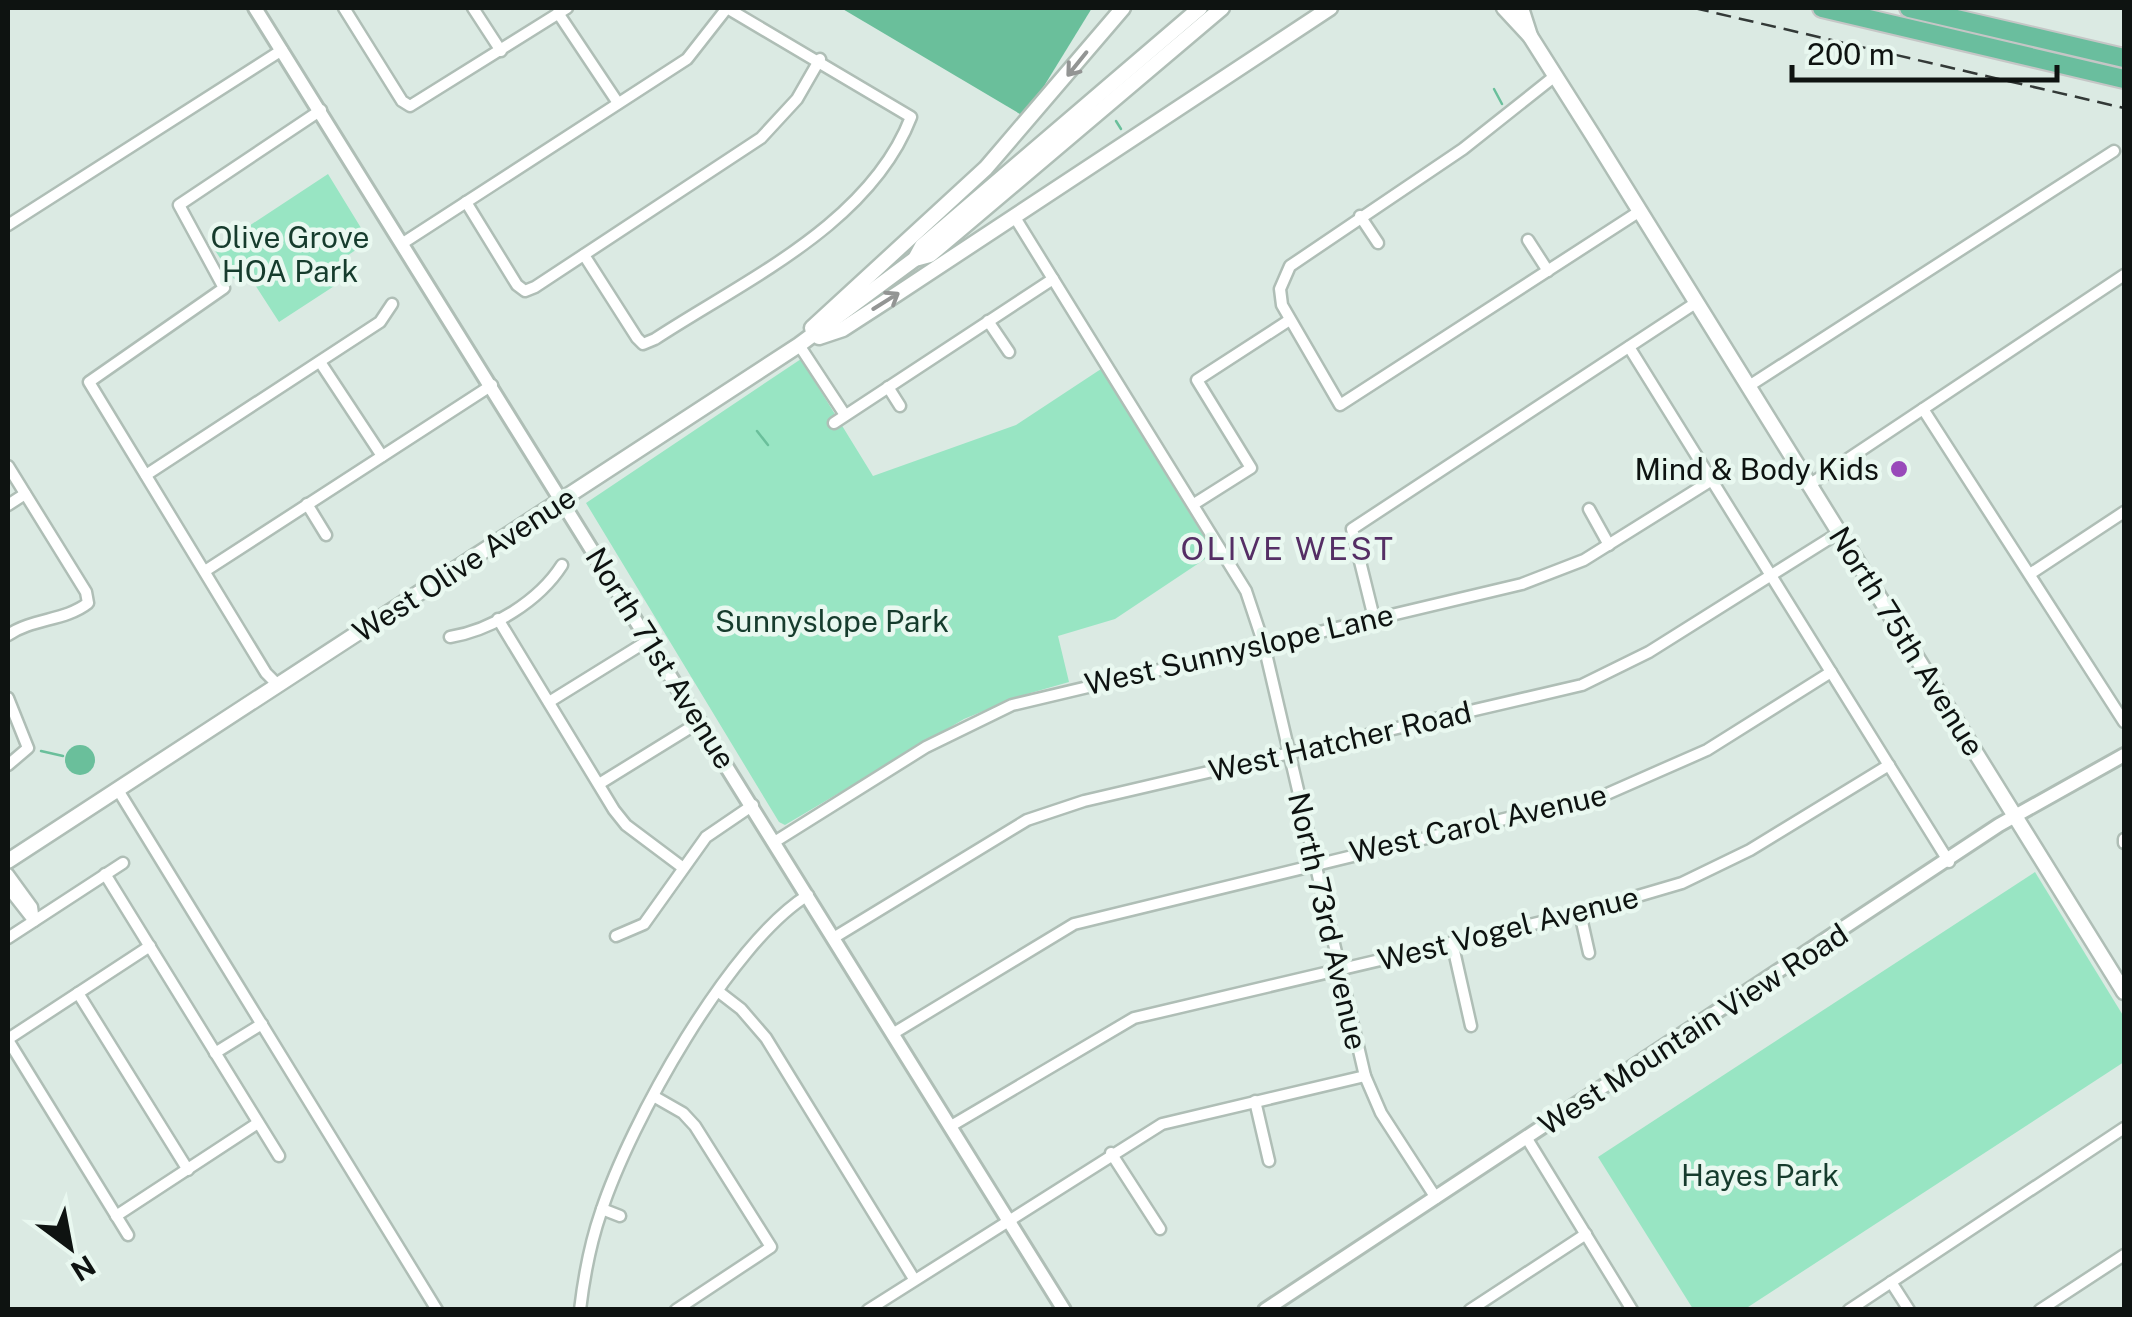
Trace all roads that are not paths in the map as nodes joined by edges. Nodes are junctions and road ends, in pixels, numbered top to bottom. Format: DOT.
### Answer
graph roads {
  1 [pos="256,8"];
  2 [pos="344,8"];
  3 [pos="474,8"];
  4 [pos="728,8"];
  5 [pos="1124,8"];
  6 [pos="1200,8"];
  7 [pos="1222,8"];
  8 [pos="1330,8"];
  9 [pos="1504,8"];
  10 [pos="1522,8"];
  11 [pos="1822,8"];
  12 [pos="1910,8"];
  13 [pos="563,10"];
  14 [pos="1530,36"];
  15 [pos="282,50"];
  16 [pos="501,50"];
  17 [pos="2124,58"];
  18 [pos="820,59"];
  19 [pos="1554,76"];
  20 [pos="2124,79"];
  21 [pos="618,102"];
  22 [pos="321,110"];
  23 [pos="2114,151"];
  24 [pos="466,202"];
  25 [pos="1640,211"];
  26 [pos="1014,216"];
  27 [pos="1360,216"];
  28 [pos="8,224"];
  29 [pos="1528,240"];
  30 [pos="1378,242"];
  31 [pos="403,243"];
  32 [pos="584,255"];
  33 [pos="914,259"];
  34 [pos="1548,271"];
  35 [pos="2124,275"];
  36 [pos="1054,279"];
  37 [pos="1697,302"];
  38 [pos="392,304"];
  39 [pos="988,321"];
  40 [pos="1288,322"];
  41 [pos="800,345"];
  42 [pos="1629,348"];
  43 [pos="1009,352"];
  44 [pos="320,362"];
  45 [pos="492,385"];
  46 [pos="1749,386"];
  47 [pos="888,387"];
  48 [pos="900,406"];
  49 [pos="1922,410"];
  50 [pos="845,415"];
  51 [pos="834,422"];
  52 [pos="382,456"];
  53 [pos="8,466"];
  54 [pos="146,475"];
  55 [pos="1712,480"];
  56 [pos="1810,485"];
  57 [pos="25,494"];
  58 [pos="562,500"];
  59 [pos="307,504"];
  60 [pos="1194,504"];
  61 [pos="8,505"];
  62 [pos="1589,509"];
  63 [pos="2124,512"];
  64 [pos="1840,532"];
  65 [pos="326,535"];
  66 [pos="1609,545"];
  67 [pos="562,564"];
  68 [pos="205,571"];
  69 [pos="2030,574"];
  70 [pos="1771,576"];
  71 [pos="1374,618"];
  72 [pos="498,619"];
  73 [pos="8,634"];
  74 [pos="450,637"];
  75 [pos="649,640"];
  76 [pos="1264,645"];
  77 [pos="1831,672"];
  78 [pos="278,685"];
  79 [pos="8,698"];
  80 [pos="550,702"];
  81 [pos="700,721"];
  82 [pos="2124,722"];
  83 [pos="1288,754"];
  84 [pos="2124,755"];
  85 [pos="8,764"];
  86 [pos="1888,765"];
  87 [pos="599,784"];
  88 [pos="118,790"];
  89 [pos="753,805"];
  90 [pos="2016,815"];
  91 [pos="776,841"];
  92 [pos="8,861"];
  93 [pos="1315,862"];
  94 [pos="1949,862"];
  95 [pos="123,863"];
  96 [pos="682,867"];
  97 [pos="8,874"];
  98 [pos="105,874"];
  99 [pos="8,888"];
  100 [pos="808,894"];
  101 [pos="1580,913"];
  102 [pos="34,921"];
  103 [pos="616,936"];
  104 [pos="8,938"];
  105 [pos="835,938"];
  106 [pos="1452,942"];
  107 [pos="150,946"];
  108 [pos="1589,953"];
  109 [pos="2118,969"];
  110 [pos="1340,970"];
  111 [pos="78,992"];
  112 [pos="719,992"];
  113 [pos="2124,992"];
  114 [pos="262,1024"];
  115 [pos="1471,1026"];
  116 [pos="894,1033"];
  117 [pos="8,1039"];
  118 [pos="216,1053"];
  119 [pos="1365,1076"];
  120 [pos="655,1097"];
  121 [pos="1255,1101"];
  122 [pos="258,1124"];
  123 [pos="951,1126"];
  124 [pos="2124,1128"];
  125 [pos="1526,1138"];
  126 [pos="1111,1153"];
  127 [pos="278,1156"];
  128 [pos="1268,1162"];
  129 [pos="188,1170"];
  130 [pos="1436,1198"];
  131 [pos="602,1209"];
  132 [pos="116,1216"];
  133 [pos="620,1216"];
  134 [pos="1009,1218"];
  135 [pos="1160,1229"];
  136 [pos="1586,1234"];
  137 [pos="128,1235"];
  138 [pos="2124,1255"];
  139 [pos="914,1280"];
  140 [pos="1892,1282"];
  141 [pos="1063,1309"];
  142 [pos="438,1310"];
  143 [pos="580,1310"];
  144 [pos="676,1310"];
  145 [pos="868,1310"];
  146 [pos="1265,1310"];
  147 [pos="1470,1310"];
  148 [pos="1632,1310"];
  149 [pos="1849,1310"];
  150 [pos="1909,1310"];
  151 [pos="2040,1310"];
  1 -- 15 [label="street, North 71st Avenue"];
  2 -- 16 [label="street"];
  3 -- 16 [label="street"];
  4 -- 18 [label="street"];
  4 -- 21 [label="street"];
  5 -- 41 [label="main road, one-way"];
  6 -- 33 [label="main road, West Olive Avenue"];
  7 -- 33 [label="main road, West Olive Avenue"];
  8 -- 26 [label="main road"];
  9 -- 14 [label="main road, North 75th Avenue"];
  10 -- 14 [label="main road, North 75th Avenue"];
  11 -- 20 [label="highway"];
  12 -- 17 [label="highway"];
  13 -- 16 [label="street"];
  13 -- 21 [label="street"];
  14 -- 19 [label="main road, North 75th Avenue"];
  15 -- 22 [label="street, North 71st Avenue"];
  15 -- 28 [label="street"];
  18 -- 32 [label="street"];
  18 -- 32 [label="street"];
  19 -- 25 [label="main road, North 75th Avenue"];
  19 -- 27 [label="street"];
  21 -- 24 [label="street"];
  22 -- 31 [label="street, North 71st Avenue"];
  22 -- 54 [label="street"];
  23 -- 46 [label="street"];
  24 -- 31 [label="street"];
  24 -- 32 [label="street"];
  25 -- 34 [label="street"];
  25 -- 37 [label="main road, North 75th Avenue"];
  26 -- 36 [label="street, North 73rd Avenue"];
  41 -- 26 [label="main road, one-way"];
  27 -- 30 [label="street"];
  27 -- 40 [label="street"];
  29 -- 34 [label="street"];
  31 -- 45 [label="street, North 71st Avenue"];
  33 -- 41 [label="main road, West Olive Avenue"];
  34 -- 40 [label="street"];
  35 -- 49 [label="street"];
  36 -- 39 [label="street"];
  36 -- 60 [label="street, North 73rd Avenue"];
  37 -- 42 [label="street"];
  37 -- 46 [label="main road, North 75th Avenue"];
  38 -- 44 [label="street"];
  39 -- 43 [label="street"];
  39 -- 47 [label="street"];
  40 -- 60 [label="street"];
  41 -- 50 [label="street"];
  41 -- 58 [label="main road, West Olive Avenue"];
  42 -- 55 [label="street"];
  42 -- 71 [label="street"];
  44 -- 52 [label="street"];
  44 -- 54 [label="street"];
  45 -- 52 [label="street"];
  45 -- 58 [label="street, North 71st Avenue"];
  46 -- 56 [label="main road, North 75th Avenue"];
  47 -- 48 [label="street"];
  47 -- 50 [label="street"];
  49 -- 56 [label="street"];
  49 -- 69 [label="street"];
  50 -- 51 [label="street"];
  52 -- 59 [label="street"];
  53 -- 57 [label="street"];
  54 -- 68 [label="street"];
  55 -- 66 [label="street, West Sunnyslope Lane"];
  55 -- 70 [label="street"];
  56 -- 64 [label="main road, North 75th Avenue"];
  57 -- 61 [label="street"];
  57 -- 73 [label="street"];
  58 -- 75 [label="street, North 71st Avenue"];
  58 -- 78 [label="main road, West Olive Avenue"];
  59 -- 65 [label="street"];
  59 -- 68 [label="street"];
  60 -- 76 [label="street, North 73rd Avenue"];
  62 -- 66 [label="street"];
  63 -- 69 [label="street"];
  64 -- 70 [label="street, West Hatcher Road"];
  64 -- 90 [label="main road, North 75th Avenue"];
  66 -- 71 [label="street, West Sunnyslope Lane"];
  67 -- 72 [label="street"];
  68 -- 78 [label="street"];
  69 -- 82 [label="street"];
  70 -- 77 [label="street"];
  70 -- 83 [label="street, West Hatcher Road"];
  71 -- 76 [label="street, West Sunnyslope Lane"];
  72 -- 74 [label="street"];
  72 -- 80 [label="street"];
  75 -- 80 [label="street"];
  75 -- 81 [label="street, North 71st Avenue"];
  76 -- 83 [label="street, North 73rd Avenue"];
  76 -- 91 [label="street, West Sunnyslope Lane"];
  77 -- 86 [label="street"];
  77 -- 93 [label="street, West Carol Avenue"];
  78 -- 88 [label="main road, West Olive Avenue"];
  79 -- 85 [label="street"];
  80 -- 87 [label="street"];
  81 -- 87 [label="street"];
  81 -- 89 [label="street, North 71st Avenue"];
  83 -- 93 [label="street, North 73rd Avenue"];
  83 -- 105 [label="street, West Hatcher Road"];
  84 -- 90 [label="street, West Mountain View Road"];
  86 -- 94 [label="street"];
  86 -- 101 [label="street, West Vogel Avenue"];
  87 -- 96 [label="street"];
  88 -- 92 [label="main road, West Olive Avenue"];
  88 -- 114 [label="street"];
  89 -- 91 [label="street, North 71st Avenue"];
  89 -- 96 [label="street"];
  90 -- 94 [label="street, West Mountain View Road"];
  90 -- 109 [label="main road, North 75th Avenue"];
  91 -- 100 [label="street, North 71st Avenue"];
  93 -- 110 [label="street, North 73rd Avenue"];
  93 -- 116 [label="street, West Carol Avenue"];
  94 -- 125 [label="street, West Mountain View Road"];
  95 -- 98 [label="street"];
  96 -- 103 [label="street"];
  97 -- 102 [label="street"];
  98 -- 102 [label="street"];
  98 -- 107 [label="street"];
  99 -- 102 [label="street"];
  100 -- 105 [label="street, North 71st Avenue"];
  100 -- 112 [label="street"];
  101 -- 106 [label="street, West Vogel Avenue"];
  101 -- 108 [label="street"];
  102 -- 104 [label="street"];
  105 -- 116 [label="street, North 71st Avenue"];
  106 -- 110 [label="street, West Vogel Avenue"];
  106 -- 115 [label="street"];
  107 -- 111 [label="street"];
  107 -- 118 [label="street"];
  109 -- 113 [label="main road, North 75th Avenue"];
  110 -- 119 [label="street, North 73rd Avenue"];
  110 -- 123 [label="street, West Vogel Avenue"];
  111 -- 117 [label="street"];
  111 -- 129 [label="street"];
  112 -- 120 [label="street"];
  112 -- 139 [label="street"];
  114 -- 118 [label="street"];
  114 -- 142 [label="street"];
  116 -- 123 [label="street, North 71st Avenue"];
  117 -- 132 [label="street"];
  118 -- 122 [label="street"];
  119 -- 121 [label="street"];
  119 -- 130 [label="street, North 73rd Avenue"];
  120 -- 131 [label="street"];
  120 -- 144 [label="street"];
  121 -- 126 [label="street"];
  121 -- 128 [label="street"];
  122 -- 127 [label="street"];
  122 -- 129 [label="street"];
  123 -- 134 [label="street, North 71st Avenue"];
  124 -- 140 [label="street"];
  125 -- 130 [label="street, West Mountain View Road"];
  125 -- 136 [label="street"];
  126 -- 134 [label="street"];
  126 -- 135 [label="street"];
  129 -- 132 [label="street"];
  130 -- 146 [label="street, West Mountain View Road"];
  131 -- 133 [label="street"];
  131 -- 143 [label="street"];
  132 -- 137 [label="street"];
  134 -- 139 [label="street"];
  134 -- 141 [label="street, North 71st Avenue"];
  136 -- 147 [label="street"];
  136 -- 148 [label="street"];
  138 -- 151 [label="street"];
  139 -- 145 [label="street"];
  140 -- 149 [label="street"];
  140 -- 150 [label="street"];
}
